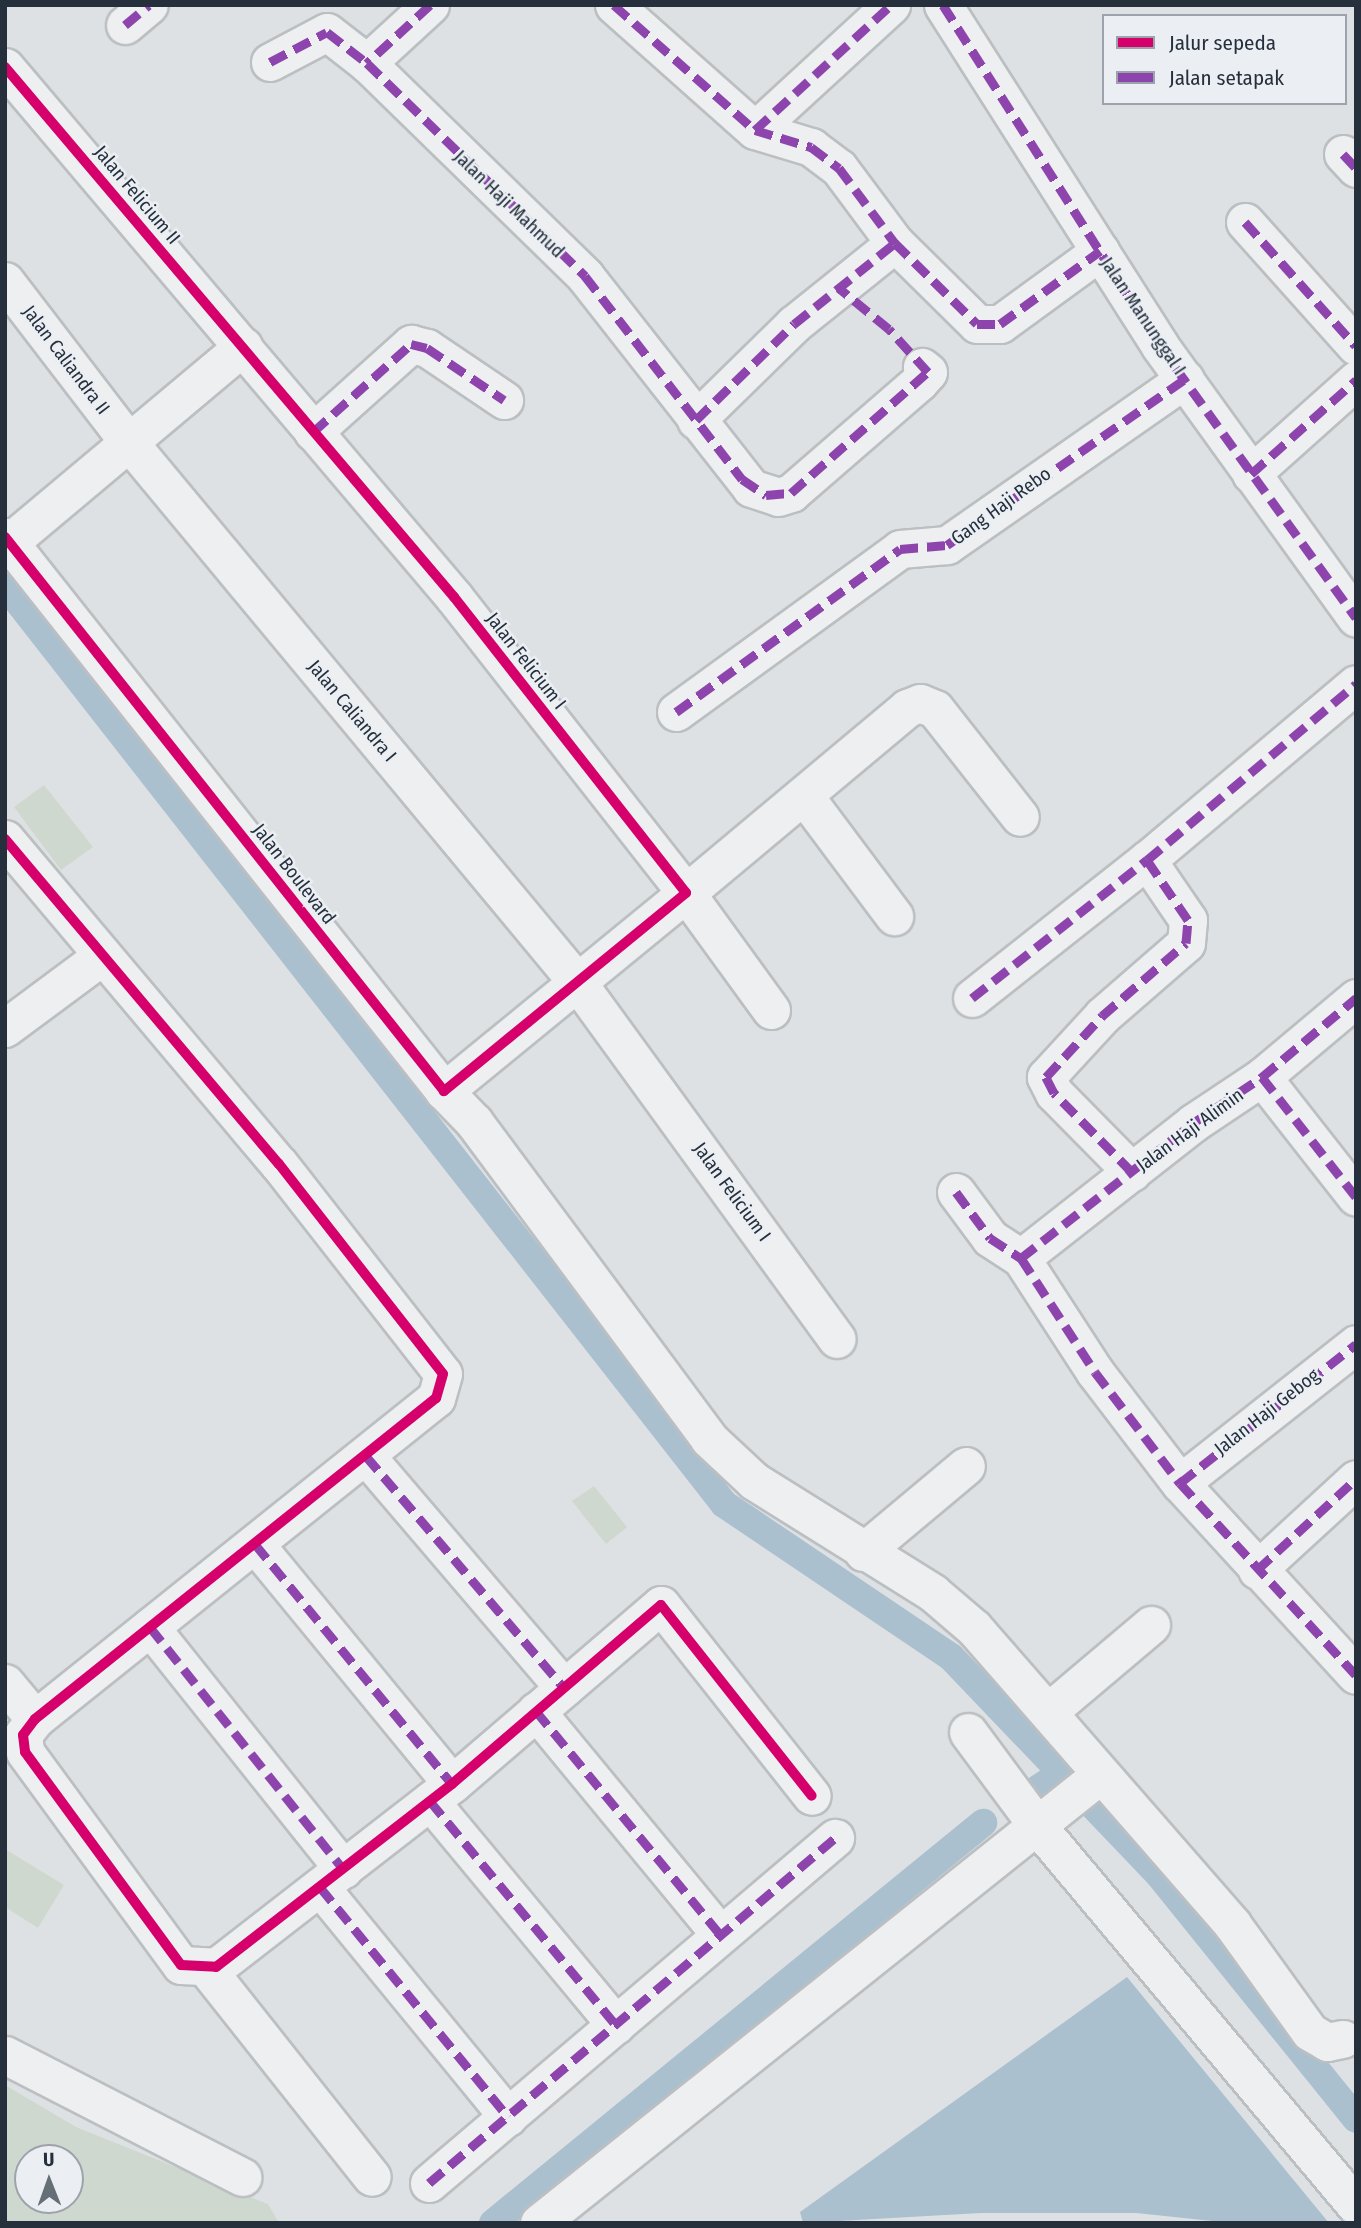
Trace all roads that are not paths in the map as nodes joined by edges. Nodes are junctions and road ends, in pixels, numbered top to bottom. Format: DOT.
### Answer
graph roads {
  1 [pos="430,5"];
  2 [pos="614,5"];
  3 [pos="891,5"];
  4 [pos="943,5"];
  5 [pos="270,62"];
  6 [pos="367,63"];
  7 [pos="5,66"];
  8 [pos="755,130"];
  9 [pos="1245,222"];
  10 [pos="895,243"];
  11 [pos="1100,251"];
  12 [pos="5,281"];
  13 [pos="243,346"];
  14 [pos="1356,346"];
  15 [pos="922,367"];
  16 [pos="1185,379"];
  17 [pos="1356,380"];
  18 [pos="504,400"];
  19 [pos="696,420"];
  20 [pos="313,432"];
  21 [pos="127,440"];
  22 [pos="1251,474"];
  23 [pos="7,542"];
  24 [pos="1356,618"];
  25 [pos="1356,684"];
  26 [pos="676,712"];
  27 [pos="805,797"];
  28 [pos="1020,817"];
  29 [pos="5,839"];
  30 [pos="1147,860"];
  31 [pos="686,893"];
  32 [pos="894,916"];
  33 [pos="102,956"];
  34 [pos="578,983"];
  35 [pos="972,998"];
  36 [pos="1356,998"];
  37 [pos="771,1010"];
  38 [pos="5,1028"];
  39 [pos="1262,1077"];
  40 [pos="444,1091"];
  41 [pos="1132,1172"];
  42 [pos="956,1192"];
  43 [pos="1356,1197"];
  44 [pos="1021,1258"];
  45 [pos="837,1339"];
  46 [pos="1356,1344"];
  47 [pos="366,1456"];
  48 [pos="966,1466"];
  49 [pos="1356,1479"];
  50 [pos="1180,1483"];
  51 [pos="255,1544"];
  52 [pos="863,1552"];
  53 [pos="1257,1570"];
  54 [pos="1152,1625"];
  55 [pos="150,1627"];
  56 [pos="1356,1675"];
  57 [pos="5,1683"];
  58 [pos="564,1688"];
  59 [pos="536,1711"];
  60 [pos="1048,1712"];
  61 [pos="35,1719"];
  62 [pos="968,1732"];
  63 [pos="1091,1782"];
  64 [pos="441,1792"];
  65 [pos="812,1796"];
  66 [pos="1045,1823"];
  67 [pos="835,1838"];
  68 [pos="331,1878"];
  69 [pos="720,1934"];
  70 [pos="207,1969"];
  71 [pos="616,2025"];
  72 [pos="1343,2039"];
  73 [pos="5,2055"];
  74 [pos="508,2118"];
  75 [pos="242,2177"];
  76 [pos="372,2177"];
  77 [pos="429,2183"];
  78 [pos="1351,2189"];
  79 [pos="538,2223"];
  1 -- 6 [label="street"];
  2 -- 8 [label="street"];
  3 -- 8 [label="street"];
  4 -- 11 [label="street, Jalan Manunggal I"];
  5 -- 6 [label="street, Jalan Haji Mahmud"];
  6 -- 19 [label="street, Jalan Haji Mahmud"];
  7 -- 13 [label="street, Jalan Felicium II"];
  8 -- 10 [label="street"];
  9 -- 14 [label="street"];
  10 -- 11 [label="street"];
  10 -- 19 [label="street"];
  11 -- 16 [label="street, Jalan Manunggal I"];
  12 -- 21 [label="street, Jalan Caliandra II"];
  13 -- 20 [label="street, Jalan Felicium I"];
  13 -- 21 [label="street, Jalan Boulevard"];
  15 -- 19 [label="street, Jalan Haji Mahmud"];
  16 -- 22 [label="street, Jalan Manunggal I"];
  16 -- 26 [label="street, Gang Haji Rebo"];
  17 -- 22 [label="street"];
  18 -- 20 [label="street"];
  20 -- 31 [label="street, Jalan Felicium I"];
  21 -- 23 [label="street, Jalan Boulevard"];
  21 -- 34 [label="street, Jalan Caliandra I"];
  22 -- 24 [label="street, Jalan Manunggal I"];
  23 -- 40 [label="street, Jalan Boulevard"];
  25 -- 30 [label="street"];
  27 -- 28 [label="street"];
  27 -- 31 [label="street"];
  27 -- 32 [label="street"];
  29 -- 33 [label="street"];
  30 -- 35 [label="street"];
  30 -- 41 [label="street"];
  31 -- 34 [label="street"];
  31 -- 37 [label="street, Jalan Felicium I"];
  33 -- 38 [label="street"];
  33 -- 47 [label="street"];
  34 -- 40 [label="street"];
  34 -- 45 [label="street, Jalan Felicium I"];
  36 -- 39 [label="street, Jalan Haji Alimin"];
  39 -- 41 [label="street, Jalan Haji Alimin"];
  39 -- 43 [label="street"];
  40 -- 52 [label="street, Jalan Boulevard"];
  41 -- 44 [label="street, Jalan Haji Alimin"];
  42 -- 44 [label="street"];
  44 -- 50 [label="street"];
  46 -- 50 [label="street, Jalan Haji Gebog"];
  47 -- 51 [label="street"];
  47 -- 58 [label="street"];
  48 -- 52 [label="street"];
  49 -- 53 [label="street"];
  50 -- 53 [label="street"];
  51 -- 55 [label="street"];
  51 -- 64 [label="street"];
  52 -- 60 [label="street, Jalan Boulevard"];
  53 -- 56 [label="street"];
  54 -- 60 [label="street"];
  55 -- 61 [label="street"];
  55 -- 68 [label="street"];
  57 -- 61 [label="street"];
  58 -- 59 [label="street"];
  58 -- 65 [label="street"];
  59 -- 64 [label="street"];
  59 -- 69 [label="street"];
  60 -- 63 [label="street, Jalan Boulevard"];
  61 -- 70 [label="street"];
  62 -- 66 [label="street"];
  63 -- 66 [label="street"];
  63 -- 72 [label="street, Jalan Boulevard"];
  64 -- 68 [label="street"];
  64 -- 71 [label="street"];
  66 -- 78 [label="street"];
  66 -- 79 [label="street"];
  67 -- 69 [label="street"];
  68 -- 70 [label="street"];
  68 -- 74 [label="street"];
  69 -- 71 [label="street"];
  70 -- 76 [label="street"];
  71 -- 74 [label="street"];
  73 -- 75 [label="street"];
  74 -- 77 [label="street"];
}
